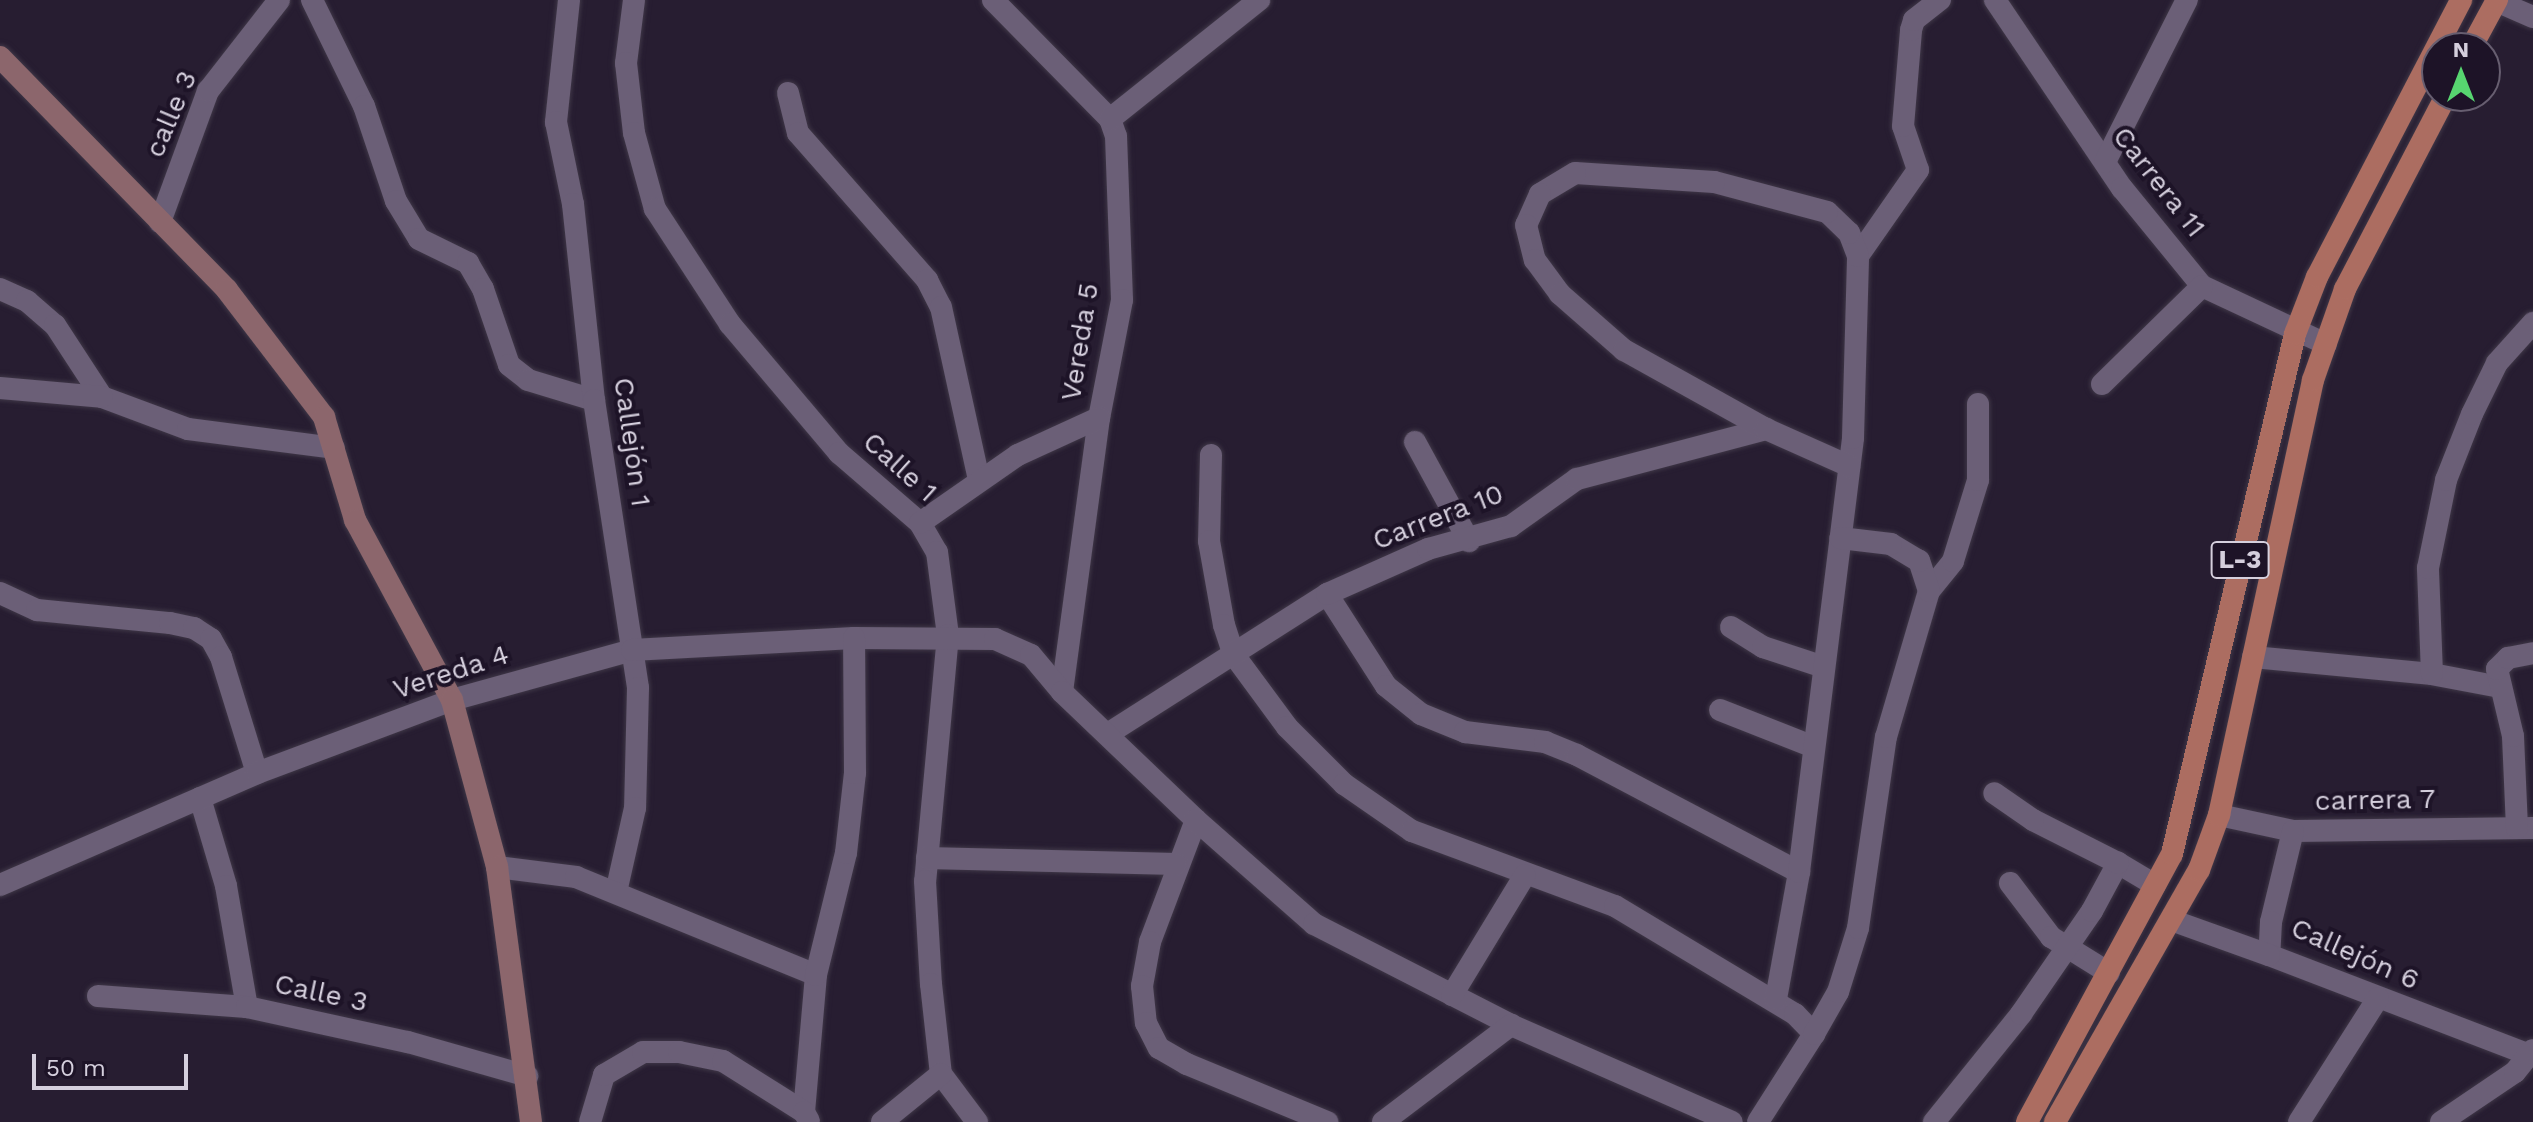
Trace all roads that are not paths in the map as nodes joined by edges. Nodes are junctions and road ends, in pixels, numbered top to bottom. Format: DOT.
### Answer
graph roads {
  1 [pos="279,0"];
  2 [pos="312,0"];
  3 [pos="569,0"];
  4 [pos="634,0"];
  5 [pos="993,0"];
  6 [pos="1259,0"];
  7 [pos="1940,0"];
  8 [pos="1995,0"];
  9 [pos="2187,0"];
  10 [pos="2461,0"];
  11 [pos="2497,0"];
  12 [pos="2533,17"];
  13 [pos="2480,32"];
  14 [pos="0,57"];
  15 [pos="788,93"];
  16 [pos="2438,112"];
  17 [pos="1110,119"];
  18 [pos="2105,162"];
  19 [pos="160,222"];
  20 [pos="1858,256"];
  21 [pos="2202,286"];
  22 [pos="0,289"];
  23 [pos="2533,323"];
  24 [pos="2295,334"];
  25 [pos="2326,344"];
  26 [pos="2102,384"];
  27 [pos="0,388"];
  28 [pos="102,397"];
  29 [pos="594,400"];
  30 [pos="1978,404"];
  31 [pos="1099,418"];
  32 [pos="1766,429"];
  33 [pos="1415,442"];
  34 [pos="334,448"];
  35 [pos="1211,455"];
  36 [pos="1849,466"];
  37 [pos="979,480"];
  38 [pos="920,523"];
  39 [pos="1840,538"];
  40 [pos="1469,541"];
  41 [pos="1929,591"];
  42 [pos="0,593"];
  43 [pos="1327,594"];
  44 [pos="1731,627"];
  45 [pos="948,635"];
  46 [pos="854,638"];
  47 [pos="632,650"];
  48 [pos="2533,653"];
  49 [pos="1234,655"];
  50 [pos="2253,657"];
  51 [pos="1824,667"];
  52 [pos="2432,674"];
  53 [pos="2500,687"];
  54 [pos="1062,692"];
  55 [pos="452,700"];
  56 [pos="1720,710"];
  57 [pos="1109,733"];
  58 [pos="1814,747"];
  59 [pos="257,773"];
  60 [pos="1994,793"];
  61 [pos="200,798"];
  62 [pos="2219,815"];
  63 [pos="1196,820"];
  64 [pos="2525,828"];
  65 [pos="2293,831"];
  66 [pos="927,858"];
  67 [pos="2118,863"];
  68 [pos="1176,864"];
  69 [pos="497,867"];
  70 [pos="1799,872"];
  71 [pos="1525,875"];
  72 [pos="2010,883"];
  73 [pos="0,885"];
  74 [pos="2155,885"];
  75 [pos="616,892"];
  76 [pos="2171,920"];
  77 [pos="2066,948"];
  78 [pos="2269,955"];
  79 [pos="2109,973"];
  80 [pos="816,975"];
  81 [pos="1452,995"];
  82 [pos="98,996"];
  83 [pos="2378,998"];
  84 [pos="1776,999"];
  85 [pos="247,1007"];
  86 [pos="1511,1025"];
  87 [pos="1814,1034"];
  88 [pos="2532,1053"];
  89 [pos="941,1074"];
  90 [pos="527,1076"];
  91 [pos="807,1117"];
  92 [pos="531,1122"];
  93 [pos="590,1122"];
  94 [pos="882,1122"];
  95 [pos="977,1122"];
  96 [pos="1327,1122"];
  97 [pos="1383,1122"];
  98 [pos="1732,1122"];
  99 [pos="1758,1122"];
  100 [pos="1934,1122"];
  101 [pos="2027,1122"];
  102 [pos="2055,1122"];
  103 [pos="2299,1122"];
  104 [pos="2441,1122"];
  1 -- 19 [label="street, calle 3"];
  2 -- 29 [label="street"];
  3 -- 29 [label="street, Callejón 1"];
  4 -- 38 [label="street, Calle 1"];
  5 -- 17 [label="street"];
  6 -- 17 [label="street"];
  7 -- 20 [label="street"];
  8 -- 18 [label="street, Carrera 11"];
  9 -- 18 [label="street"];
  10 -- 24 [label="main road, L-3"];
  11 -- 12 [label="street"];
  11 -- 13 [label="main road"];
  14 -- 19 [label="main road"];
  15 -- 37 [label="street"];
  16 -- 25 [label="main road, L-3"];
  17 -- 31 [label="street, Vereda 5"];
  18 -- 21 [label="street, Carrera 11"];
  19 -- 34 [label="main road"];
  20 -- 32 [label="street"];
  20 -- 36 [label="street"];
  21 -- 24 [label="street, Carrera 11"];
  21 -- 26 [label="street"];
  22 -- 28 [label="street"];
  23 -- 52 [label="street"];
  24 -- 25 [label="street, Carrera 11"];
  24 -- 74 [label="main road, L-3"];
  25 -- 50 [label="main road, L-3"];
  27 -- 28 [label="street"];
  28 -- 34 [label="street"];
  29 -- 47 [label="street, Callejón 1"];
  30 -- 41 [label="street"];
  31 -- 37 [label="street"];
  31 -- 54 [label="street, Vereda 5"];
  32 -- 36 [label="street"];
  32 -- 40 [label="street, Carrera 10"];
  33 -- 40 [label="street"];
  34 -- 55 [label="main road"];
  35 -- 49 [label="street"];
  36 -- 39 [label="street"];
  37 -- 38 [label="street"];
  38 -- 45 [label="street, Calle 1"];
  39 -- 41 [label="street"];
  39 -- 51 [label="street"];
  40 -- 43 [label="street, Carrera 10"];
  41 -- 87 [label="street"];
  42 -- 59 [label="street"];
  43 -- 49 [label="street, Carrera 10"];
  43 -- 70 [label="street"];
  44 -- 51 [label="street"];
  45 -- 46 [label="street, Vereda 4"];
  45 -- 54 [label="street, Vereda 4"];
  45 -- 66 [label="street, Calle 1"];
  46 -- 47 [label="street, Vereda 4"];
  46 -- 80 [label="street"];
  47 -- 55 [label="street, Vereda 4"];
  47 -- 75 [label="street, Callejón 1"];
  48 -- 53 [label="street"];
  49 -- 57 [label="street, Carrera 10"];
  49 -- 71 [label="street"];
  50 -- 52 [label="street"];
  50 -- 62 [label="main road, L-3"];
  51 -- 58 [label="street"];
  52 -- 53 [label="street"];
  53 -- 64 [label="street"];
  54 -- 57 [label="street, Vereda 4"];
  55 -- 59 [label="street, Vereda 4"];
  55 -- 69 [label="main road"];
  56 -- 58 [label="street"];
  57 -- 63 [label="street, Vereda 4"];
  58 -- 70 [label="street"];
  59 -- 61 [label="street, Vereda 4"];
  60 -- 67 [label="street"];
  61 -- 73 [label="street, Vereda 4"];
  61 -- 85 [label="street"];
  62 -- 65 [label="street, carrera 7"];
  62 -- 76 [label="main road, L-3"];
  63 -- 68 [label="street"];
  63 -- 81 [label="street, Vereda 4"];
  64 -- 65 [label="street, carrera 7"];
  65 -- 78 [label="street, Callejón 6"];
  66 -- 68 [label="street"];
  66 -- 89 [label="street, Calle 1"];
  67 -- 74 [label="street"];
  67 -- 77 [label="street"];
  68 -- 96 [label="street"];
  69 -- 75 [label="street"];
  69 -- 90 [label="main road"];
  70 -- 84 [label="street"];
  71 -- 81 [label="street"];
  71 -- 84 [label="street"];
  72 -- 77 [label="street"];
  74 -- 79 [label="main road, L-3"];
  75 -- 80 [label="street"];
  76 -- 78 [label="street"];
  76 -- 102 [label="main road, L-3"];
  77 -- 79 [label="street"];
  77 -- 100 [label="street"];
  78 -- 83 [label="street, Callejón 6"];
  79 -- 101 [label="main road, L-3"];
  80 -- 91 [label="street"];
  81 -- 86 [label="street, Vereda 4"];
  82 -- 85 [label="street, Calle 3"];
  83 -- 88 [label="street, Callejón 6"];
  83 -- 103 [label="street"];
  84 -- 87 [label="street"];
  85 -- 90 [label="street, Calle 3"];
  86 -- 97 [label="street"];
  86 -- 98 [label="street, Vereda 4"];
  87 -- 99 [label="street"];
  88 -- 104 [label="street"];
  89 -- 94 [label="street"];
  89 -- 95 [label="street"];
  90 -- 92 [label="main road"];
  91 -- 93 [label="street"];
}
